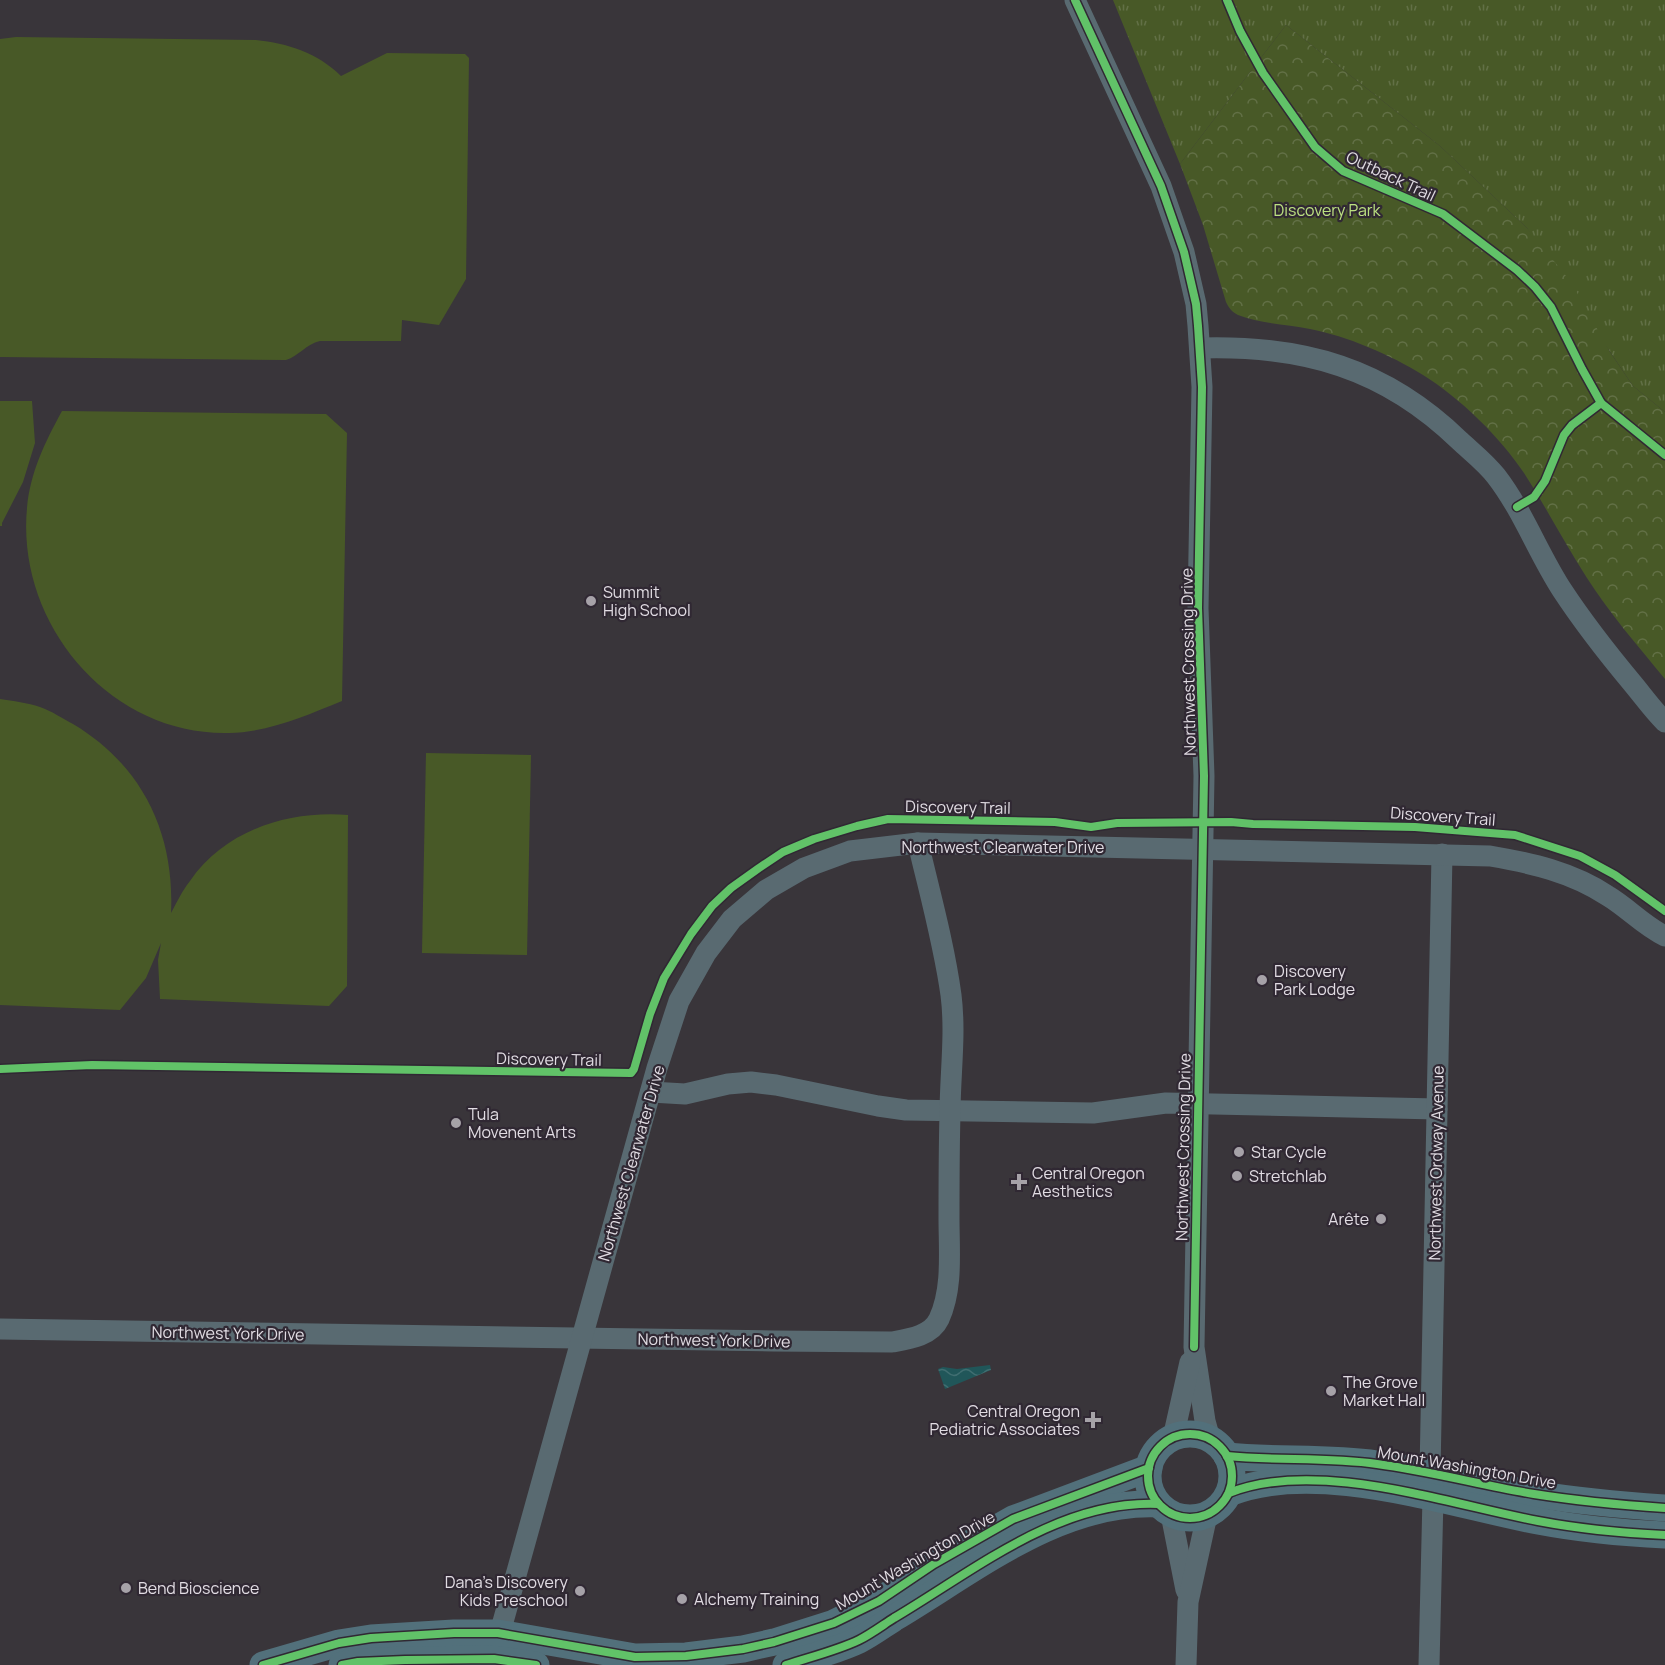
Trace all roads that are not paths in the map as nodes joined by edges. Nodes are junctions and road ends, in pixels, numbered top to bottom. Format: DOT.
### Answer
graph roads {
  1 [pos="1074,0"];
  2 [pos="1200,348"];
  3 [pos="1665,722"];
  4 [pos="918,843"];
  5 [pos="1202,849"];
  6 [pos="1442,854"];
  7 [pos="1665,936"];
  8 [pos="651,1092"];
  9 [pos="1198,1104"];
  10 [pos="1437,1109"];
  11 [pos="950,1111"];
  12 [pos="0,1329"];
  13 [pos="581,1338"];
  14 [pos="1194,1347"];
  15 [pos="1173,1438"];
  16 [pos="1219,1447"];
  17 [pos="1149,1467"];
  18 [pos="1432,1485"];
  19 [pos="1229,1493"];
  20 [pos="1665,1508"];
  21 [pos="1165,1509"];
  22 [pos="1207,1515"];
  23 [pos="1665,1535"];
  24 [pos="1188,1602"];
  25 [pos="495,1652"];
  26 [pos="263,1665"];
  27 [pos="342,1665"];
  28 [pos="536,1665"];
  29 [pos="786,1665"];
  30 [pos="1186,1665"];
  31 [pos="1429,1665"];
  1 -- 2 [label="street, Northwest Crossing Drive"];
  2 -- 3 [label="street"];
  2 -- 5 [label="street, Northwest Crossing Drive"];
  4 -- 5 [label="street, Northwest Clearwater Drive"];
  4 -- 8 [label="street, Northwest Clearwater Drive"];
  4 -- 11 [label="street, Northwest York Drive"];
  5 -- 6 [label="street, Northwest Clearwater Drive"];
  5 -- 9 [label="street, Northwest Crossing Drive"];
  6 -- 7 [label="street, Northwest Clearwater Drive"];
  6 -- 10 [label="street, Northwest Ordway Avenue"];
  8 -- 11 [label="street"];
  8 -- 13 [label="street, Northwest Clearwater Drive"];
  9 -- 10 [label="street"];
  9 -- 11 [label="street"];
  9 -- 14 [label="street, Northwest Crossing Drive"];
  10 -- 18 [label="street, Northwest Ordway Avenue"];
  11 -- 13 [label="street, Northwest York Drive"];
  12 -- 13 [label="street, Northwest York Drive"];
  13 -- 25 [label="street, Northwest Clearwater Drive"];
  14 -- 15 [label="street, Northwest Crossing Drive"];
  14 -- 16 [label="street, Northwest Crossing Drive"];
  15 -- 16 [label="main road"];
  15 -- 17 [label="main road"];
  16 -- 18 [label="main road, Mount Washington Drive"];
  16 -- 19 [label="main road"];
  17 -- 21 [label="main road"];
  17 -- 25 [label="main road, Mount Washington Drive"];
  18 -- 19 [label="main road, Mount Washington Drive"];
  18 -- 20 [label="main road, Mount Washington Drive"];
  18 -- 23 [label="main road, Mount Washington Drive"];
  18 -- 31 [label="street, Northwest Ordway Avenue"];
  19 -- 22 [label="main road"];
  21 -- 22 [label="main road"];
  21 -- 24 [label="street"];
  21 -- 29 [label="main road"];
  22 -- 24 [label="street"];
  24 -- 30 [label="street"];
  25 -- 26 [label="main road, Mount Washington Drive"];
  25 -- 27 [label="main road, Mount Washington Drive"];
  25 -- 28 [label="main road, Mount Washington Drive"];
}
